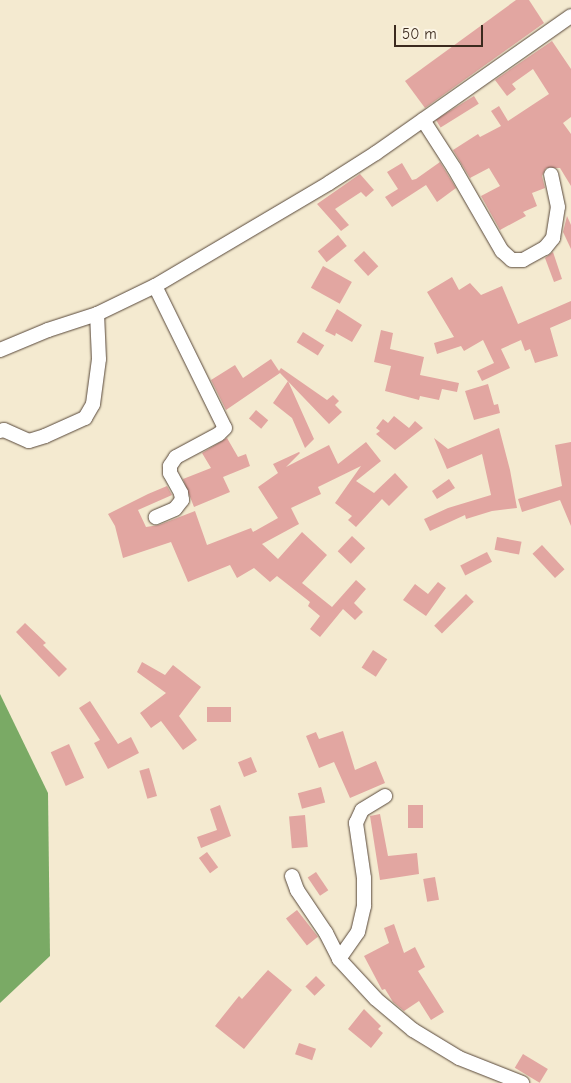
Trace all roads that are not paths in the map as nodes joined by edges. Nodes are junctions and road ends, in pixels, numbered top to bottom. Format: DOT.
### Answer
graph roads {
  1 [pos="571,16"];
  2 [pos="423,120"];
  3 [pos="551,175"];
  4 [pos="155,286"];
  5 [pos="97,314"];
  6 [pos="0,350"];
  7 [pos="0,431"];
  8 [pos="156,517"];
  9 [pos="386,796"];
  10 [pos="292,876"];
  11 [pos="339,958"];
  12 [pos="522,1083"];
  1 -- 2 [label="street"];
  2 -- 3 [label="street"];
  2 -- 4 [label="street"];
  4 -- 5 [label="street"];
  4 -- 8 [label="street"];
  5 -- 6 [label="street"];
  5 -- 7 [label="street"];
  9 -- 11 [label="street"];
  10 -- 11 [label="street"];
  11 -- 12 [label="street"];
}
